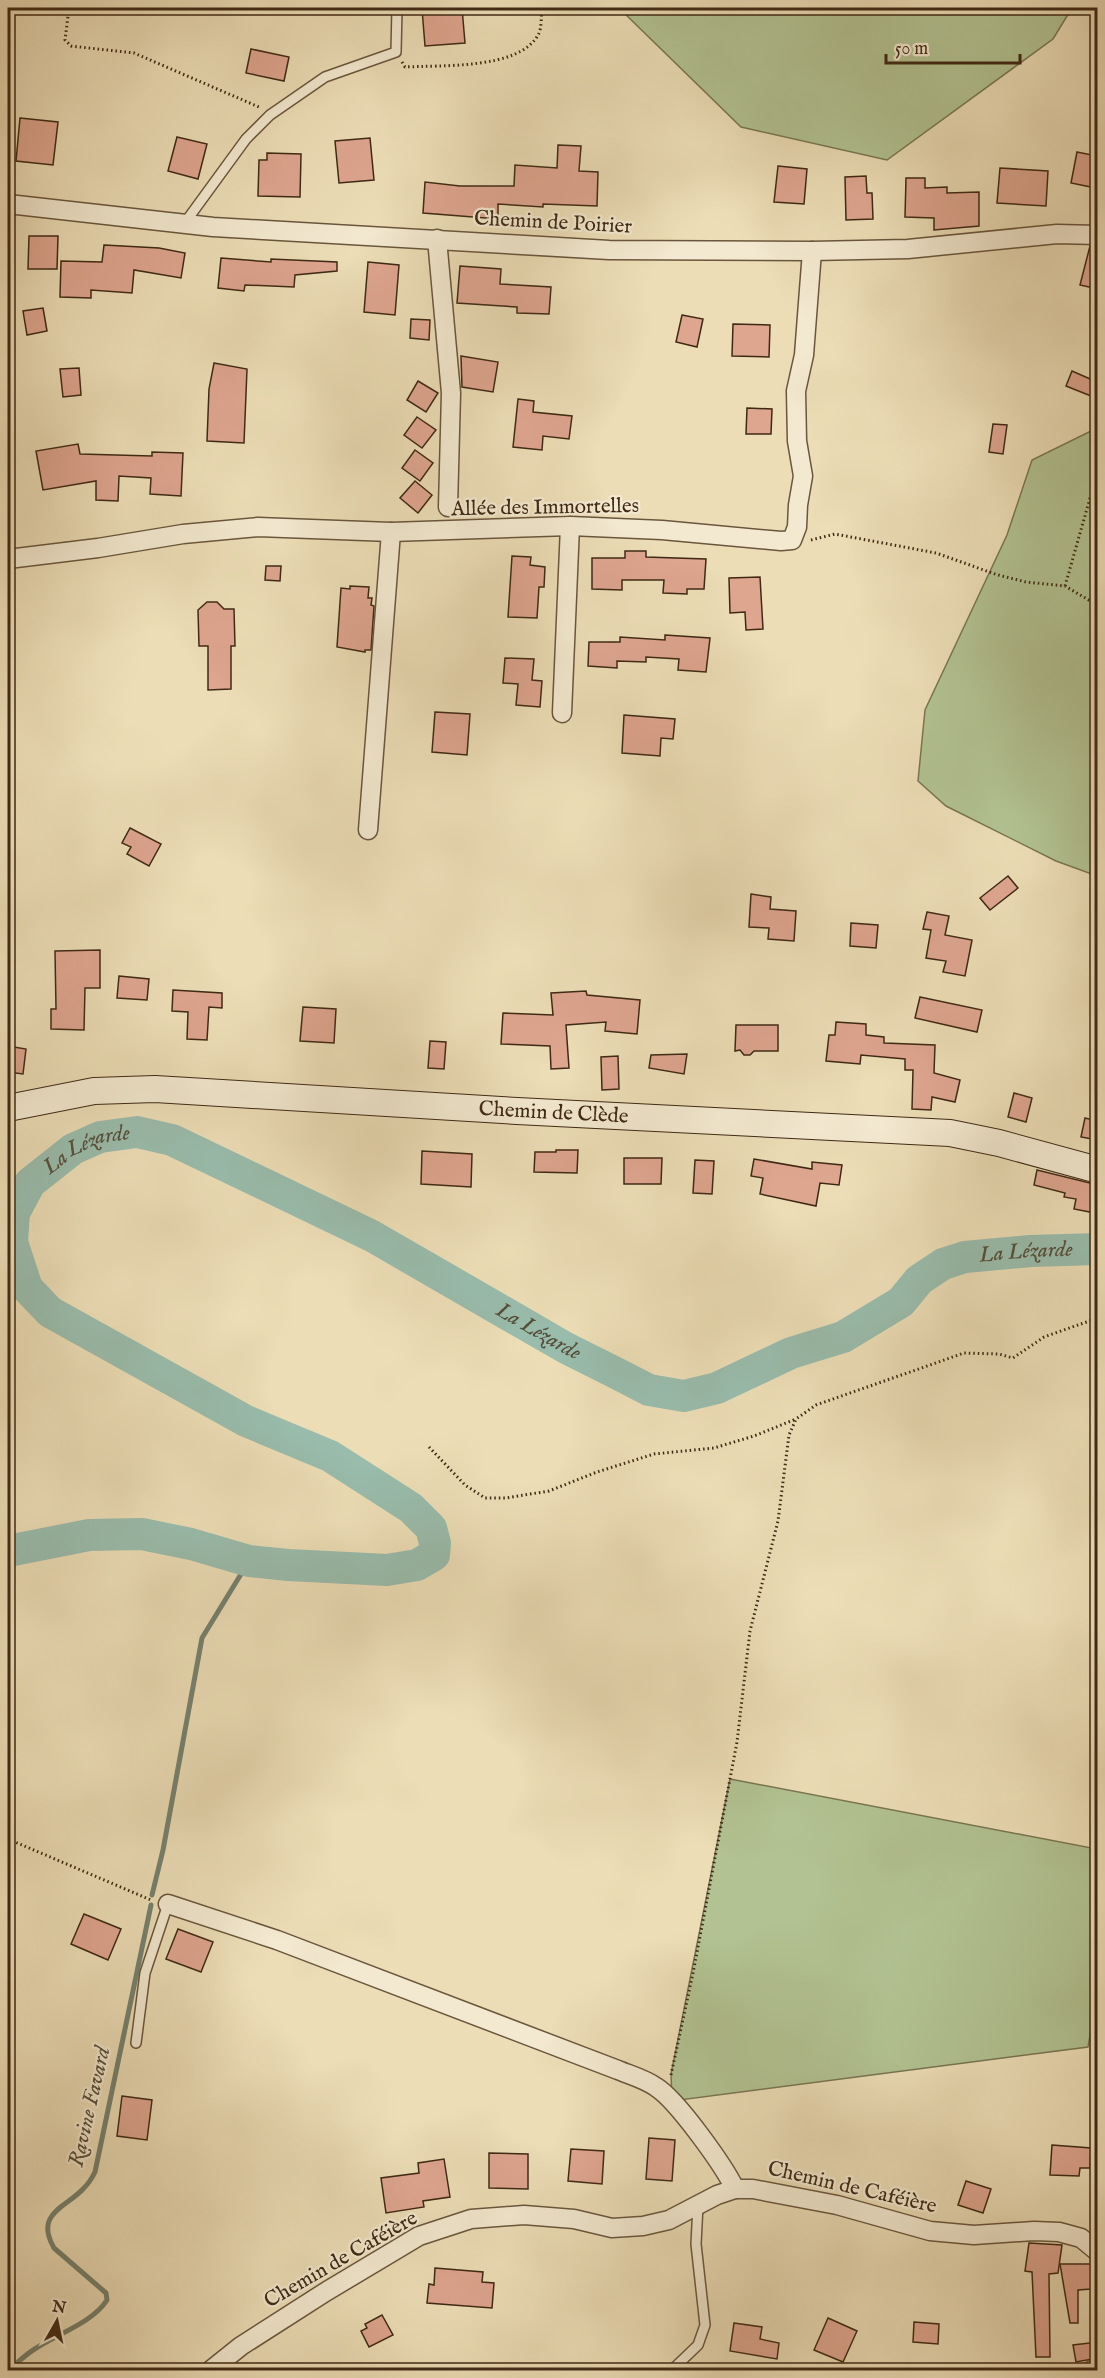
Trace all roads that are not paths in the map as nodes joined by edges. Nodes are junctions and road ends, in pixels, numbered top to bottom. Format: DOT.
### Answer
graph roads {
  1 [pos="397,8"];
  2 [pos="8,204"];
  3 [pos="184,224"];
  4 [pos="1098,235"];
  5 [pos="437,239"];
  6 [pos="812,251"];
  7 [pos="448,507"];
  8 [pos="570,526"];
  9 [pos="391,532"];
  10 [pos="8,560"];
  11 [pos="562,713"];
  12 [pos="368,830"];
  13 [pos="8,1108"];
  14 [pos="1098,1170"];
  15 [pos="168,1905"];
  16 [pos="136,2043"];
  17 [pos="735,2189"];
  18 [pos="698,2205"];
  19 [pos="1098,2252"];
  20 [pos="211,2370"];
  21 [pos="672,2370"];
  22 [pos="1092,2370"];
  23 [pos="1098,2370"];
  1 -- 3 [label="lane"];
  2 -- 3 [label="street, Chemin de Poirier"];
  3 -- 5 [label="street, Chemin de Poirier"];
  4 -- 6 [label="street, Chemin de Poirier"];
  5 -- 6 [label="street, Chemin de Poirier"];
  5 -- 7 [label="street"];
  6 -- 8 [label="street, Allée des Immortelles"];
  8 -- 9 [label="street, Allée des Immortelles"];
  8 -- 11 [label="street"];
  9 -- 10 [label="street, Allée des Immortelles"];
  9 -- 12 [label="street"];
  13 -- 14 [label="main road, Chemin de Clède"];
  15 -- 16 [label="lane"];
  15 -- 17 [label="street"];
  17 -- 18 [label="street, Chemin de Caféière"];
  17 -- 19 [label="street, Chemin de Caféière"];
  18 -- 20 [label="street, Chemin de Caféière"];
  18 -- 21 [label="lane"];
  22 -- 23 [label="street"];
}
